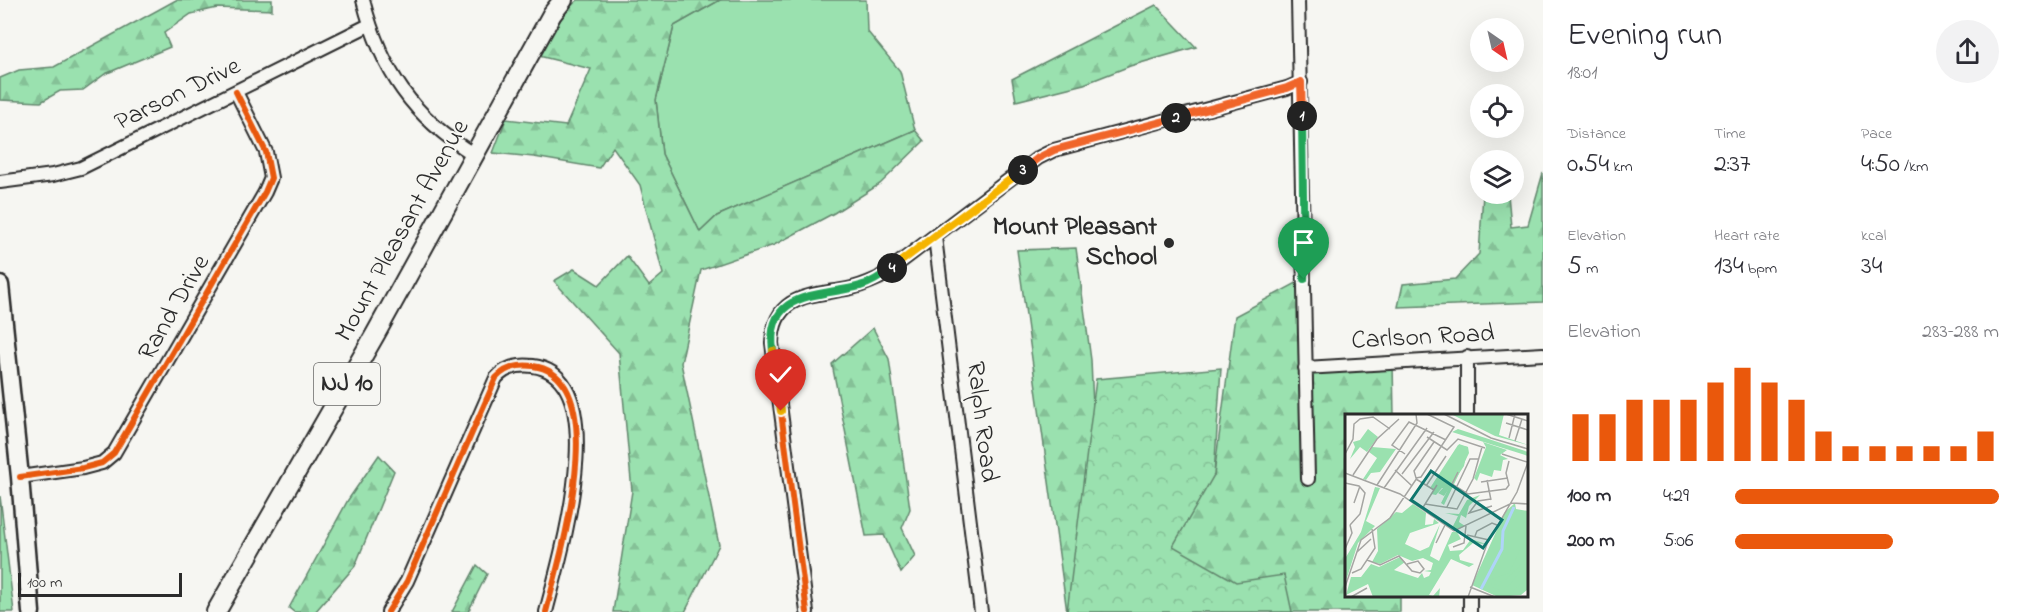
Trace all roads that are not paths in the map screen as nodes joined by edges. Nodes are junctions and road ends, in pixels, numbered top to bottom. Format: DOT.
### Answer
graph roads {
  1 [pos="363,0"];
  2 [pos="563,0"];
  3 [pos="1298,0"];
  4 [pos="369,25"];
  5 [pos="1301,82"];
  6 [pos="236,92"];
  7 [pos="475,155"];
  8 [pos="0,182"];
  9 [pos="935,237"];
  10 [pos="0,285"];
  11 [pos="1543,354"];
  12 [pos="1467,357"];
  13 [pos="1305,368"];
  14 [pos="1467,414"];
  15 [pos="20,477"];
  16 [pos="1308,479"];
  17 [pos="31,612"];
  18 [pos="216,612"];
  19 [pos="388,612"];
  20 [pos="546,612"];
  21 [pos="807,612"];
  22 [pos="981,612"];
  1 -- 4 [label="street"];
  2 -- 7 [label="main road, Mount Pleasant Avenue / NJ 10"];
  3 -- 5 [label="street"];
  4 -- 6 [label="street, Parson Drive"];
  4 -- 7 [label="street"];
  5 -- 9 [label="street"];
  5 -- 13 [label="street"];
  6 -- 8 [label="street, Parson Drive"];
  6 -- 15 [label="street, Rand Drive"];
  7 -- 18 [label="main road, Mount Pleasant Avenue / NJ 10"];
  9 -- 21 [label="street"];
  9 -- 22 [label="street, Ralph Road"];
  10 -- 15 [label="main road"];
  11 -- 12 [label="street, Carlson Road"];
  12 -- 13 [label="street, Carlson Road"];
  12 -- 14 [label="street"];
  13 -- 16 [label="street"];
  15 -- 17 [label="main road"];
  19 -- 20 [label="street"];
}
